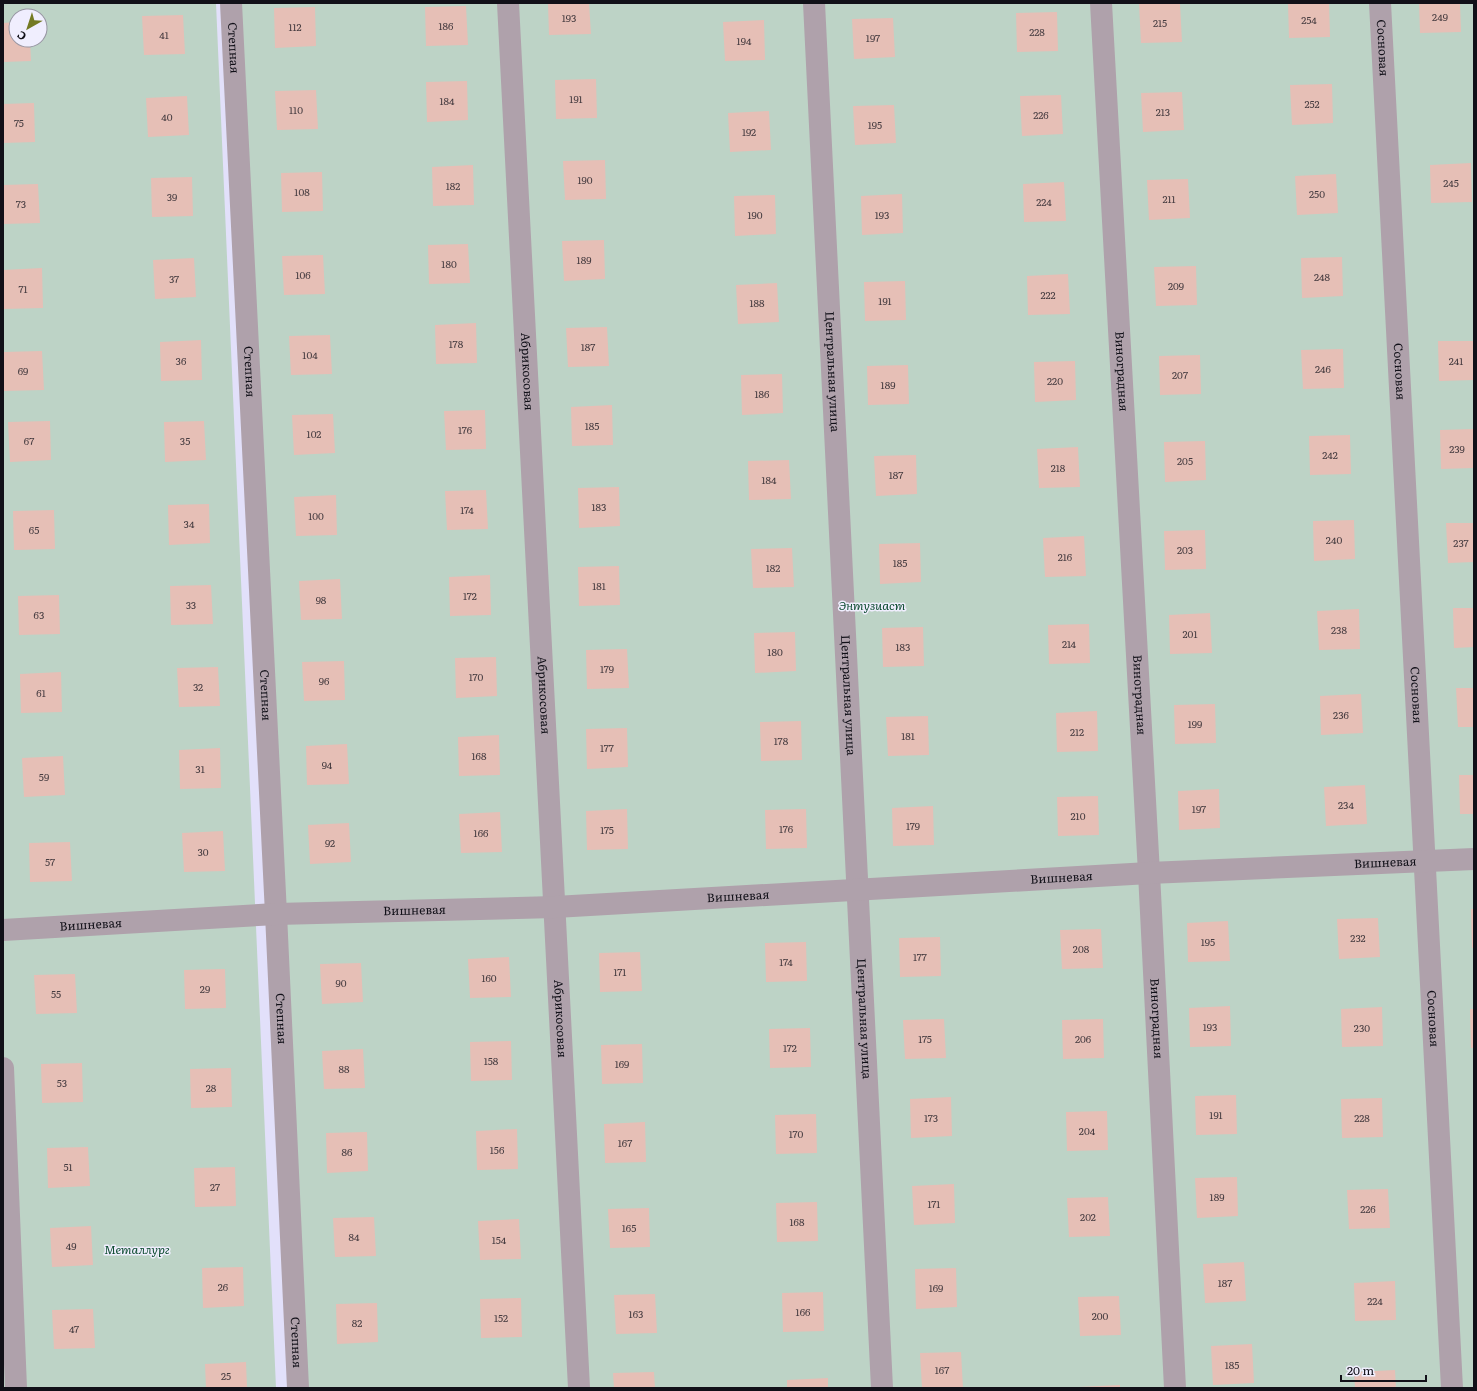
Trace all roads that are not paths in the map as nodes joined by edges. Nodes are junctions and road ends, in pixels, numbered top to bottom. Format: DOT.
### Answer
graph roads {
  1 [pos="231,3"];
  2 [pos="508,3"];
  3 [pos="814,3"];
  4 [pos="1101,3"];
  5 [pos="1380,3"];
  6 [pos="1474,860"];
  7 [pos="1425,862"];
  8 [pos="1149,873"];
  9 [pos="858,891"];
  10 [pos="555,907"];
  11 [pos="276,914"];
  12 [pos="3,930"];
  13 [pos="3,1068"];
  14 [pos="16,1388"];
  15 [pos="298,1388"];
  16 [pos="580,1388"];
  17 [pos="882,1388"];
  18 [pos="1175,1388"];
  19 [pos="1452,1388"];
  1 -- 11 [label="street, Степная"];
  2 -- 10 [label="street, Абрикосовая"];
  3 -- 9 [label="street, Центральная улица"];
  4 -- 8 [label="street, Виноградная"];
  5 -- 7 [label="street, Сосновая"];
  6 -- 7 [label="street, Вишневая"];
  7 -- 8 [label="street, Вишневая"];
  7 -- 19 [label="street, Сосновая"];
  8 -- 9 [label="street, Вишневая"];
  8 -- 18 [label="street, Виноградная"];
  9 -- 10 [label="street, Вишневая"];
  9 -- 17 [label="street, Центральная улица"];
  10 -- 11 [label="street, Вишневая"];
  10 -- 16 [label="street, Абрикосовая"];
  11 -- 12 [label="street, Вишневая"];
  11 -- 15 [label="street, Степная"];
  13 -- 14 [label="street"];
}
